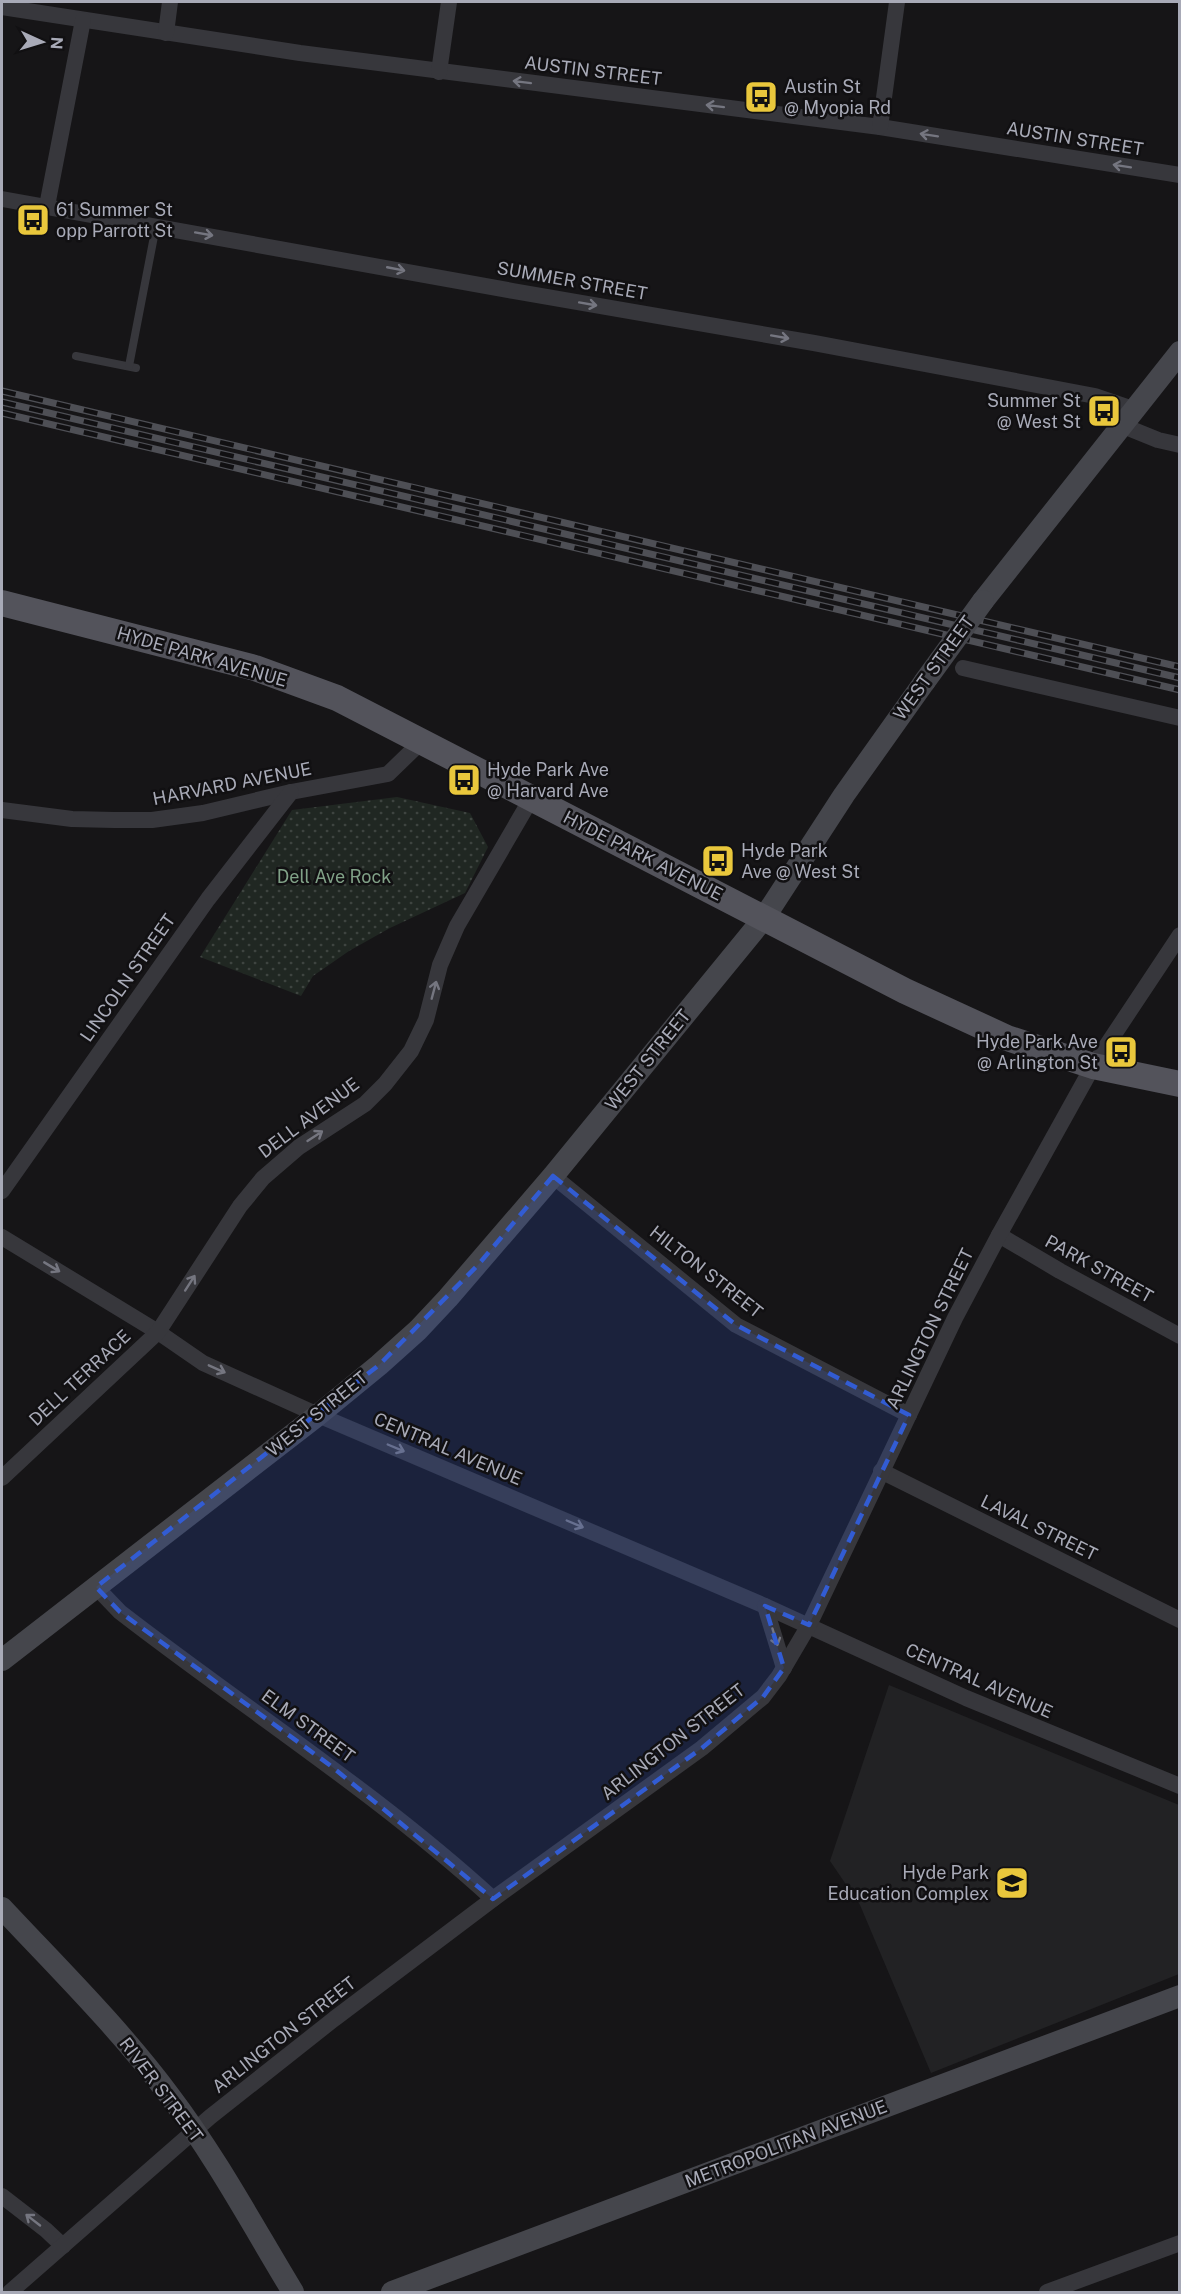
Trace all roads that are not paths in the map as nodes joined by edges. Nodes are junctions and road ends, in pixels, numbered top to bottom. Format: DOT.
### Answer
graph roads {
  1 [pos="170,2"];
  2 [pos="449,2"];
  3 [pos="897,2"];
  4 [pos="2,7"];
  5 [pos="83,20"];
  6 [pos="166,33"];
  7 [pos="440,72"];
  8 [pos="880,127"];
  9 [pos="1179,175"];
  10 [pos="2,199"];
  11 [pos="47,206"];
  12 [pos="156,226"];
  13 [pos="1179,352"];
  14 [pos="76,356"];
  15 [pos="1127,417"];
  16 [pos="1179,445"];
  17 [pos="2,603"];
  18 [pos="963,668"];
  19 [pos="1179,718"];
  20 [pos="421,742"];
  21 [pos="291,792"];
  22 [pos="531,799"];
  23 [pos="2,810"];
  24 [pos="764,918"];
  25 [pos="1179,935"];
  26 [pos="1093,1066"];
  27 [pos="1179,1084"];
  28 [pos="553,1176"];
  29 [pos="2,1191"];
  30 [pos="999,1235"];
  31 [pos="2,1237"];
  32 [pos="158,1332"];
  33 [pos="1179,1336"];
  34 [pos="318,1415"];
  35 [pos="909,1415"];
  36 [pos="881,1471"];
  37 [pos="2,1478"];
  38 [pos="96,1587"];
  39 [pos="765,1606"];
  40 [pos="1179,1620"];
  41 [pos="809,1625"];
  42 [pos="2,1660"];
  43 [pos="784,1668"];
  44 [pos="1179,1786"];
  45 [pos="493,1899"];
  46 [pos="2,1908"];
  47 [pos="1179,1996"];
  48 [pos="194,2130"];
  49 [pos="2,2196"];
  50 [pos="1179,2243"];
  51 [pos="63,2246"];
  52 [pos="10,2292"];
  53 [pos="293,2292"];
  54 [pos="393,2292"];
  55 [pos="1047,2292"];
  1 -- 6 [label="street"];
  2 -- 7 [label="street"];
  3 -- 8 [label="street"];
  4 -- 5 [label="street, AUSTIN STREET"];
  5 -- 6 [label="street, AUSTIN STREET"];
  5 -- 11 [label="street"];
  6 -- 7 [label="street, AUSTIN STREET"];
  8 -- 7 [label="street, AUSTIN STREET, one-way"];
  9 -- 8 [label="street, AUSTIN STREET, one-way"];
  10 -- 11 [label="street, SUMMER STREET"];
  11 -- 12 [label="street, SUMMER STREET"];
  12 -- 14 [label="lane"];
  12 -- 15 [label="street, SUMMER STREET, one-way"];
  13 -- 15 [label="main road, WEST STREET"];
  15 -- 16 [label="street, SUMMER STREET"];
  15 -- 24 [label="main road, WEST STREET, bridge"];
  17 -- 20 [label="main road, HYDE PARK AVENUE"];
  18 -- 19 [label="street"];
  20 -- 21 [label="street, HARVARD AVENUE"];
  20 -- 22 [label="main road, HYDE PARK AVENUE"];
  21 -- 23 [label="street, HARVARD AVENUE"];
  21 -- 29 [label="street, LINCOLN STREET"];
  22 -- 24 [label="main road, HYDE PARK AVENUE"];
  32 -- 22 [label="street, DELL AVENUE, one-way"];
  24 -- 26 [label="main road, HYDE PARK AVENUE"];
  24 -- 28 [label="main road, WEST STREET"];
  25 -- 26 [label="street, ARLINGTON STREET"];
  26 -- 27 [label="main road, HYDE PARK AVENUE"];
  26 -- 30 [label="street, ARLINGTON STREET"];
  28 -- 34 [label="main road, WEST STREET"];
  28 -- 35 [label="street, HILTON STREET"];
  30 -- 33 [label="street, PARK STREET"];
  30 -- 35 [label="street, ARLINGTON STREET"];
  31 -- 32 [label="street, CENTRAL AVENUE, one-way"];
  32 -- 34 [label="street, CENTRAL AVENUE, one-way"];
  32 -- 37 [label="street, DELL TERRACE"];
  34 -- 38 [label="main road, WEST STREET"];
  34 -- 39 [label="street, CENTRAL AVENUE, one-way"];
  35 -- 36 [label="street, ARLINGTON STREET"];
  36 -- 40 [label="street, LAVAL STREET"];
  36 -- 41 [label="street, ARLINGTON STREET"];
  38 -- 42 [label="main road, WEST STREET"];
  38 -- 45 [label="street, ELM STREET"];
  39 -- 41 [label="street, CENTRAL AVENUE"];
  39 -- 43 [label="street, one-way"];
  41 -- 43 [label="street, ARLINGTON STREET"];
  41 -- 44 [label="street, CENTRAL AVENUE"];
  43 -- 45 [label="street, ARLINGTON STREET"];
  45 -- 48 [label="street, ARLINGTON STREET"];
  46 -- 48 [label="main road, RIVER STREET"];
  47 -- 54 [label="main road, METROPOLITAN AVENUE"];
  48 -- 51 [label="street, ARLINGTON STREET"];
  48 -- 53 [label="main road, RIVER STREET"];
  51 -- 49 [label="street, one-way"];
  50 -- 55 [label="street"];
  51 -- 52 [label="street, ARLINGTON STREET"];
}
